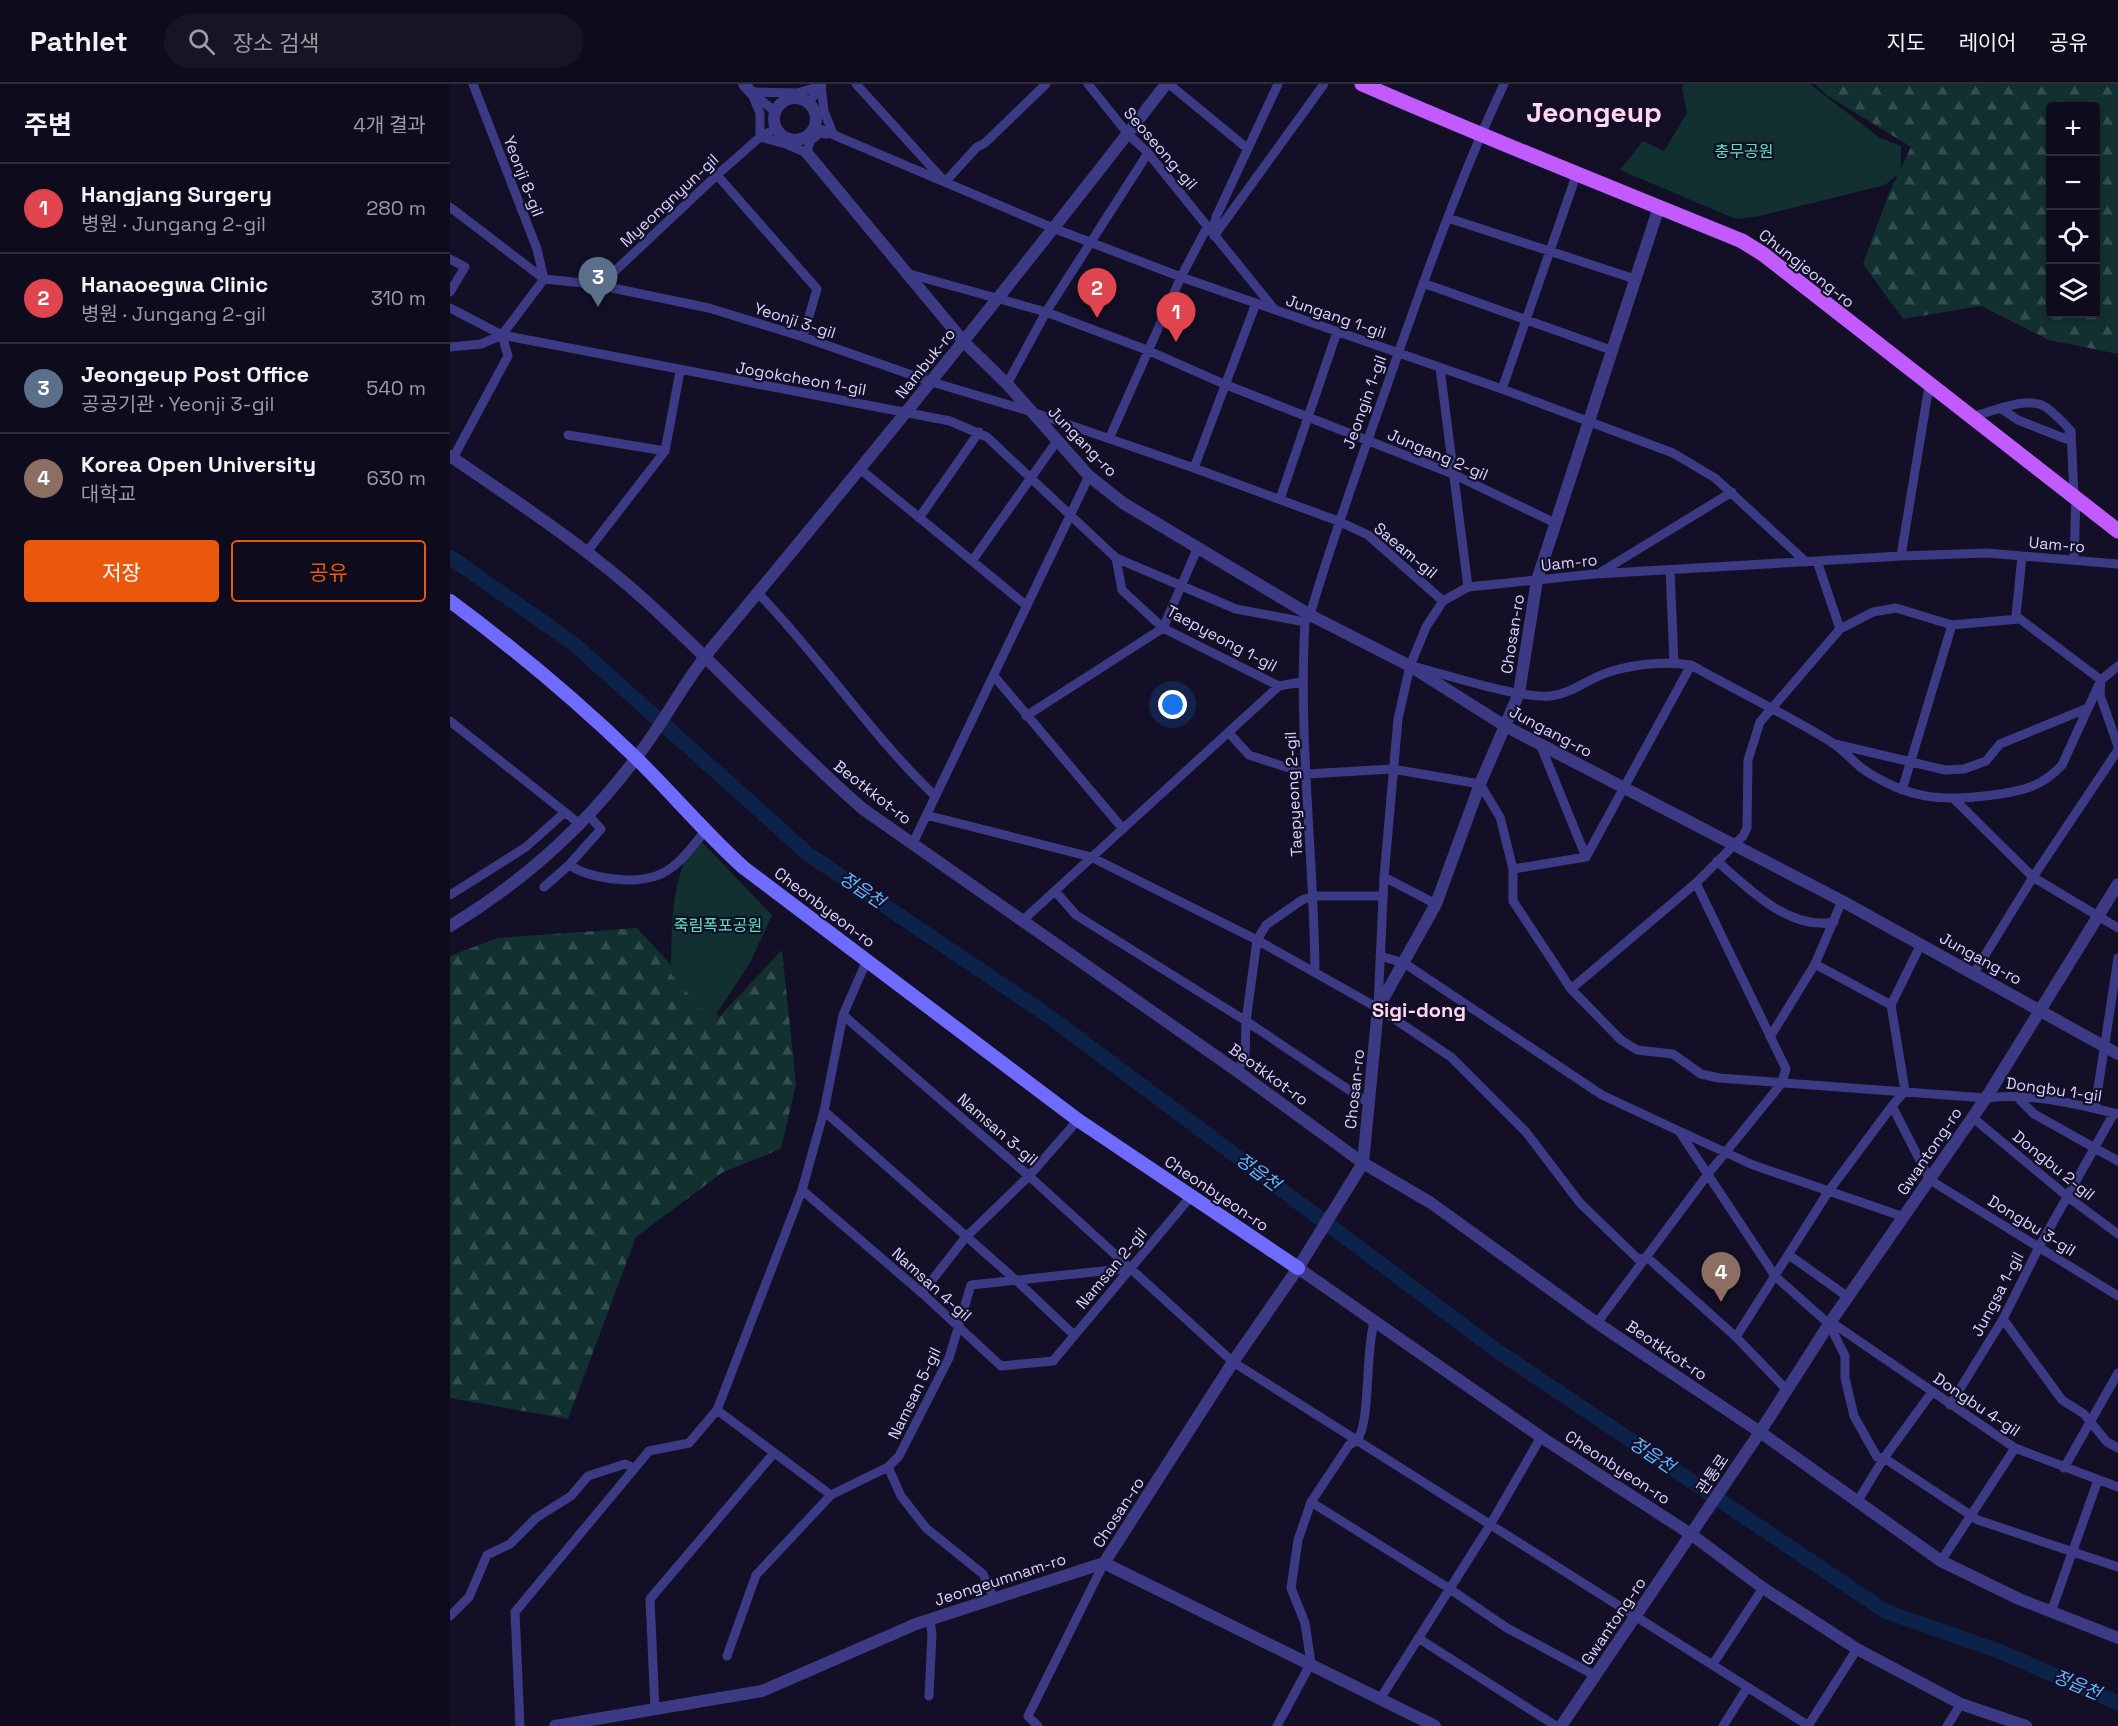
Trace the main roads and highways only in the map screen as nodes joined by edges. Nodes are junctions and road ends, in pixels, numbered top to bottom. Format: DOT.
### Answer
graph roads {
  1 [pos="1362,84"];
  2 [pos="2118,531"];
  3 [pos="450,601"];
  4 [pos="1298,1268"];
  1 -- 2 [label="main road, Chungjeong-ro"];
  3 -- 4 [label="main road, Cheonbyeon-ro"];
}
